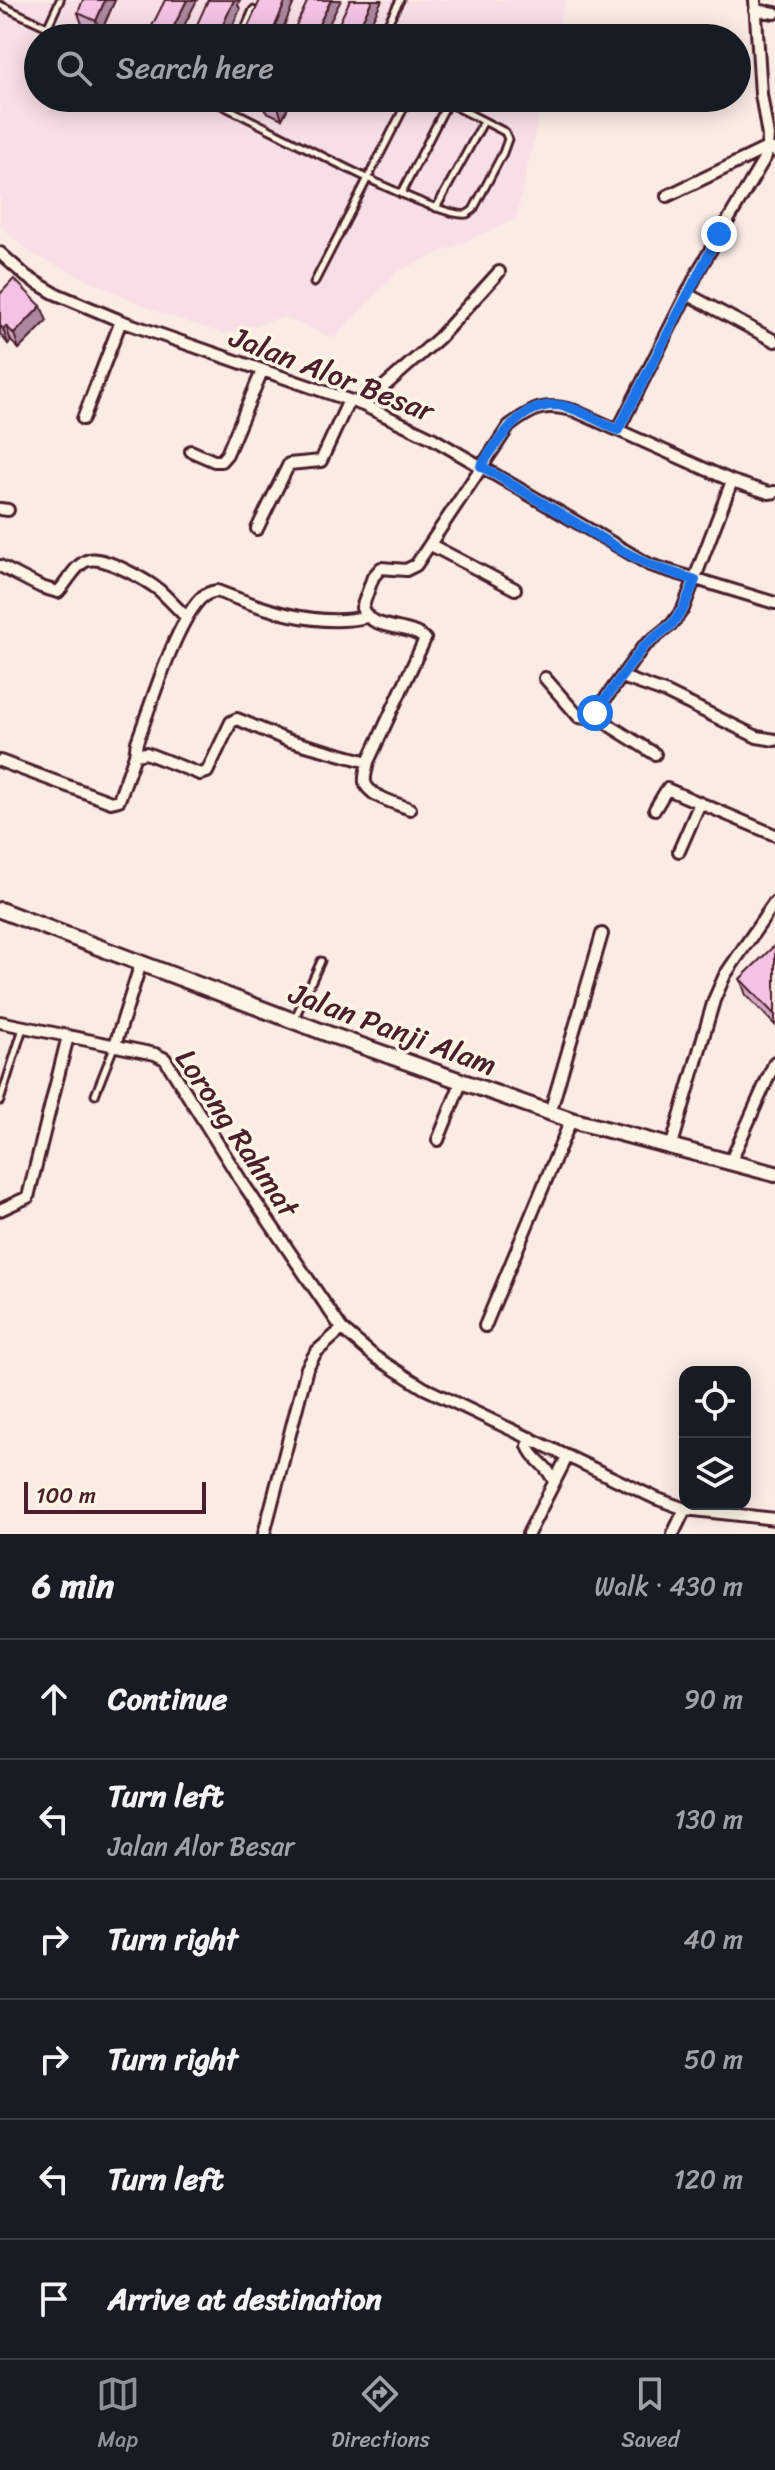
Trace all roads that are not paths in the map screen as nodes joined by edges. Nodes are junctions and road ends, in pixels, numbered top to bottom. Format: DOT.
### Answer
graph roads {
  1 [pos="60,0"];
  2 [pos="400,0"];
  3 [pos="0,5"];
  4 [pos="755,5"];
  5 [pos="253,10"];
  6 [pos="775,13"];
  7 [pos="43,24"];
  8 [pos="49,24"];
  9 [pos="247,24"];
  10 [pos="387,24"];
  11 [pos="238,112"];
  12 [pos="402,112"];
  13 [pos="443,112"];
  14 [pos="467,112"];
  15 [pos="484,121"];
  16 [pos="772,149"];
  17 [pos="370,178"];
  18 [pos="401,194"];
  19 [pos="667,196"];
  20 [pos="436,208"];
  21 [pos="0,253"];
  22 [pos="499,272"];
  23 [pos="314,283"];
  24 [pos="687,294"];
  25 [pos="121,321"];
  26 [pos="775,341"];
  27 [pos="262,371"];
  28 [pos="349,400"];
  29 [pos="363,405"];
  30 [pos="83,419"];
  31 [pos="618,430"];
  32 [pos="191,451"];
  33 [pos="481,466"];
  34 [pos="732,481"];
  35 [pos="775,492"];
  36 [pos="257,529"];
  37 [pos="431,545"];
  38 [pos="0,566"];
  39 [pos="695,580"];
  40 [pos="515,589"];
  41 [pos="775,603"];
  42 [pos="186,617"];
  43 [pos="366,617"];
  44 [pos="622,677"];
  45 [pos="545,678"];
  46 [pos="595,713"];
  47 [pos="775,740"];
  48 [pos="655,754"];
  49 [pos="135,755"];
  50 [pos="0,761"];
  51 [pos="368,762"];
  52 [pos="700,803"];
  53 [pos="410,809"];
  54 [pos="655,809"];
  55 [pos="775,835"];
  56 [pos="679,851"];
  57 [pos="775,902"];
  58 [pos="1,913"];
  59 [pos="602,934"];
  60 [pos="321,961"];
  61 [pos="141,963"];
  62 [pos="294,1021"];
  63 [pos="0,1022"];
  64 [pos="23,1027"];
  65 [pos="68,1036"];
  66 [pos="115,1045"];
  67 [pos="775,1062"];
  68 [pos="461,1083"];
  69 [pos="95,1095"];
  70 [pos="0,1101"];
  71 [pos="550,1113"];
  72 [pos="571,1120"];
  73 [pos="438,1140"];
  74 [pos="671,1148"];
  75 [pos="730,1163"];
  76 [pos="775,1174"];
  77 [pos="0,1210"];
  78 [pos="485,1326"];
  79 [pos="342,1329"];
  80 [pos="531,1438"];
  81 [pos="567,1457"];
  82 [pos="554,1482"];
  83 [pos="679,1507"];
  84 [pos="685,1510"];
  85 [pos="694,1510"];
  86 [pos="775,1519"];
  87 [pos="264,1534"];
  88 [pos="528,1534"];
  89 [pos="673,1534"];
  1 -- 8 [label="lane"];
  2 -- 10 [label="lane"];
  3 -- 7 [label="lane"];
  4 -- 6 [label="street"];
  4 -- 16 [label="street"];
  5 -- 9 [label="lane"];
  11 -- 17 [label="lane"];
  12 -- 17 [label="lane"];
  13 -- 18 [label="lane"];
  14 -- 15 [label="lane"];
  15 -- 20 [label="lane"];
  15 -- 20 [label="lane"];
  16 -- 19 [label="street"];
  16 -- 24 [label="street"];
  17 -- 18 [label="lane"];
  17 -- 23 [label="lane"];
  18 -- 20 [label="lane"];
  21 -- 25 [label="street, Jalan Alor Besar"];
  22 -- 29 [label="street"];
  24 -- 26 [label="street"];
  24 -- 31 [label="street"];
  25 -- 27 [label="street, Jalan Alor Besar"];
  25 -- 30 [label="street"];
  27 -- 28 [label="street, Jalan Alor Besar"];
  27 -- 32 [label="street"];
  28 -- 29 [label="street, Jalan Alor Besar"];
  28 -- 36 [label="street"];
  29 -- 33 [label="street, Jalan Alor Besar"];
  31 -- 33 [label="street"];
  31 -- 34 [label="street"];
  33 -- 37 [label="street"];
  33 -- 39 [label="street, Jalan Alor Besar"];
  34 -- 35 [label="street"];
  34 -- 39 [label="street"];
  37 -- 40 [label="street"];
  37 -- 43 [label="street"];
  38 -- 42 [label="street"];
  39 -- 41 [label="street, Jalan Alor Besar"];
  39 -- 44 [label="street"];
  42 -- 43 [label="street"];
  42 -- 49 [label="street"];
  43 -- 51 [label="street"];
  44 -- 46 [label="street"];
  44 -- 47 [label="street"];
  45 -- 46 [label="street"];
  46 -- 48 [label="street"];
  49 -- 50 [label="street"];
  49 -- 51 [label="street"];
  51 -- 53 [label="street"];
  52 -- 54 [label="street"];
  52 -- 55 [label="street"];
  52 -- 56 [label="street"];
  57 -- 74 [label="street"];
  58 -- 61 [label="main road, Jalan Panji Alam"];
  59 -- 71 [label="street"];
  60 -- 62 [label="lane"];
  61 -- 62 [label="main road, Jalan Panji Alam"];
  61 -- 66 [label="street"];
  62 -- 68 [label="main road, Jalan Panji Alam"];
  63 -- 64 [label="street, Lorong Rahmat"];
  64 -- 65 [label="street, Lorong Rahmat"];
  64 -- 70 [label="lane"];
  65 -- 66 [label="street, Lorong Rahmat"];
  65 -- 77 [label="street"];
  66 -- 69 [label="lane"];
  66 -- 79 [label="street, Lorong Rahmat"];
  67 -- 75 [label="street"];
  68 -- 71 [label="main road, Jalan Panji Alam"];
  68 -- 73 [label="street"];
  71 -- 72 [label="main road, Jalan Panji Alam"];
  72 -- 74 [label="main road, Jalan Panji Alam"];
  72 -- 78 [label="street"];
  74 -- 75 [label="main road, Jalan Panji Alam"];
  75 -- 76 [label="main road, Jalan Panji Alam"];
  79 -- 80 [label="street, Lorong Rahmat"];
  79 -- 87 [label="street"];
  80 -- 81 [label="street, Lorong Rahmat"];
  80 -- 82 [label="street"];
  81 -- 82 [label="street"];
  81 -- 83 [label="street, Lorong Rahmat"];
  82 -- 88 [label="street"];
  84 -- 89 [label="street"];
  85 -- 86 [label="street, Lorong Rahmat"];
}
